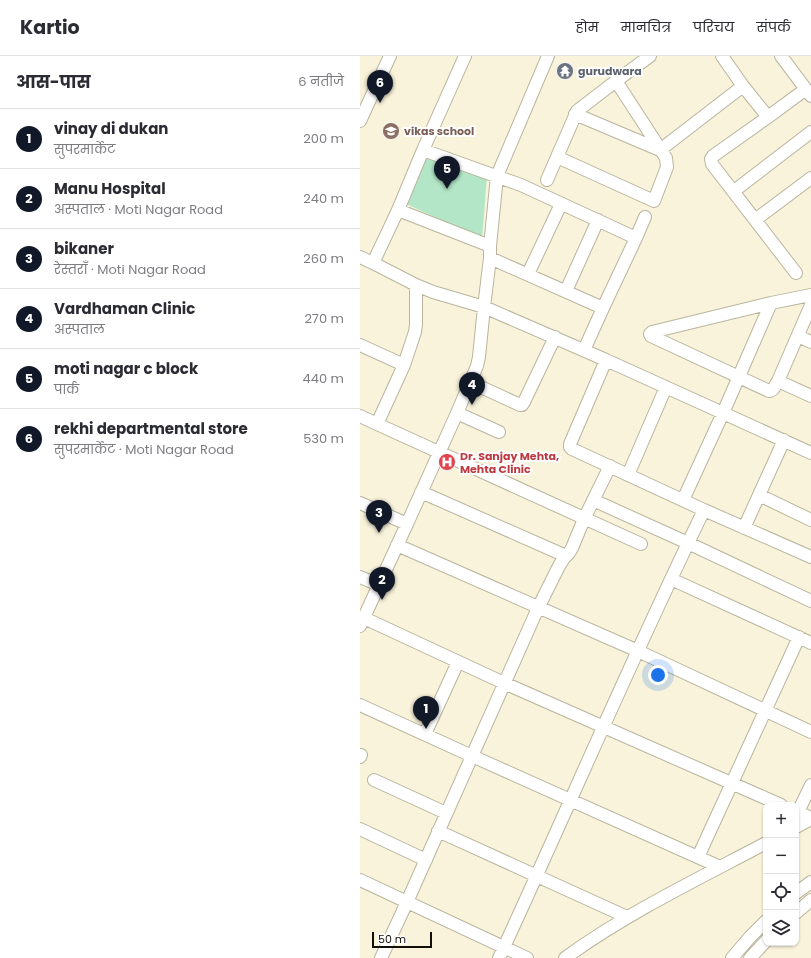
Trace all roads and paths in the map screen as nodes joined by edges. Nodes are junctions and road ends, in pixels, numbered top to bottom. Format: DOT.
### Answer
graph roads {
  1 [pos="390,56"];
  2 [pos="465,56"];
  3 [pos="548,56"];
  4 [pos="650,56"];
  5 [pos="722,56"];
  6 [pos="782,56"];
  7 [pos="616,81"];
  8 [pos="743,86"];
  9 [pos="808,92"];
  10 [pos="575,114"];
  11 [pos="768,117"];
  12 [pos="360,121"];
  13 [pos="811,132"];
  14 [pos="423,150"];
  15 [pos="660,150"];
  16 [pos="557,157"];
  17 [pos="497,176"];
  18 [pos="811,178"];
  19 [pos="546,180"];
  20 [pos="734,191"];
  21 [pos="561,204"];
  22 [pos="398,210"];
  23 [pos="645,217"];
  24 [pos="598,220"];
  25 [pos="755,220"];
  26 [pos="636,238"];
  27 [pos="490,252"];
  28 [pos="360,257"];
  29 [pos="373,262"];
  30 [pos="796,273"];
  31 [pos="528,274"];
  32 [pos="416,285"];
  33 [pos="566,292"];
  34 [pos="811,295"];
  35 [pos="771,303"];
  36 [pos="811,304"];
  37 [pos="484,307"];
  38 [pos="603,308"];
  39 [pos="798,336"];
  40 [pos="555,337"];
  41 [pos="811,342"];
  42 [pos="360,345"];
  43 [pos="584,350"];
  44 [pos="606,360"];
  45 [pos="404,365"];
  46 [pos="738,377"];
  47 [pos="778,381"];
  48 [pos="470,382"];
  49 [pos="666,387"];
  50 [pos="811,396"];
  51 [pos="723,412"];
  52 [pos="457,413"];
  53 [pos="360,416"];
  54 [pos="378,424"];
  55 [pos="499,432"];
  56 [pos="784,440"];
  57 [pos="440,452"];
  58 [pos="811,453"];
  59 [pos="610,466"];
  60 [pos="628,475"];
  61 [pos="421,492"];
  62 [pos="759,495"];
  63 [pos="593,500"];
  64 [pos="682,500"];
  65 [pos="360,503"];
  66 [pos="704,510"];
  67 [pos="584,519"];
  68 [pos="811,520"];
  69 [pos="407,524"];
  70 [pos="744,528"];
  71 [pos="688,543"];
  72 [pos="641,544"];
  73 [pos="397,545"];
  74 [pos="566,556"];
  75 [pos="811,558"];
  76 [pos="360,577"];
  77 [pos="671,579"];
  78 [pos="379,585"];
  79 [pos="811,601"];
  80 [pos="538,608"];
  81 [pos="362,622"];
  82 [pos="799,637"];
  83 [pos="811,642"];
  84 [pos="638,651"];
  85 [pos="458,662"];
  86 [pos="504,683"];
  87 [pos="360,705"];
  88 [pos="765,710"];
  89 [pos="603,727"];
  90 [pos="811,732"];
  91 [pos="425,734"];
  92 [pos="472,756"];
  93 [pos="374,780"];
  94 [pos="732,784"];
  95 [pos="811,785"];
  96 [pos="570,800"];
  97 [pos="775,802"];
  98 [pos="799,808"];
  99 [pos="446,813"];
  100 [pos="799,813"];
  101 [pos="811,818"];
  102 [pos="799,825"];
  103 [pos="360,830"];
  104 [pos="438,831"];
  105 [pos="763,845"];
  106 [pos="698,857"];
  107 [pos="426,860"];
  108 [pos="720,867"];
  109 [pos="537,875"];
  110 [pos="360,880"];
  111 [pos="811,882"];
  112 [pos="799,891"];
  113 [pos="811,900"];
  114 [pos="407,902"];
  115 [pos="799,910"];
  116 [pos="628,917"];
  117 [pos="763,924"];
  118 [pos="763,944"];
  119 [pos="504,947"];
  120 [pos="381,958"];
  121 [pos="499,958"];
  122 [pos="527,958"];
  123 [pos="565,958"];
  124 [pos="732,958"];
  125 [pos="750,958"];
  1 -- 12 [label="street"];
  2 -- 14 [label="street"];
  3 -- 17 [label="street"];
  4 -- 7 [label="street"];
  5 -- 8 [label="street"];
  6 -- 9 [label="street"];
  7 -- 10 [label="street"];
  7 -- 15 [label="street"];
  8 -- 11 [label="street"];
  8 -- 15 [label="street"];
  9 -- 11 [label="street"];
  10 -- 15 [label="street"];
  10 -- 16 [label="street"];
  11 -- 20 [label="street"];
  13 -- 20 [label="street"];
  14 -- 17 [label="street"];
  14 -- 22 [label="street"];
  15 -- 16 [label="street"];
  16 -- 19 [label="street"];
  17 -- 21 [label="street"];
  17 -- 27 [label="street"];
  18 -- 25 [label="street"];
  20 -- 25 [label="street"];
  21 -- 24 [label="street"];
  21 -- 31 [label="street"];
  22 -- 27 [label="street"];
  22 -- 29 [label="street"];
  23 -- 26 [label="street"];
  24 -- 26 [label="street"];
  24 -- 33 [label="street"];
  25 -- 30 [label="street"];
  26 -- 38 [label="street"];
  27 -- 31 [label="street"];
  27 -- 37 [label="street"];
  28 -- 29 [label="street"];
  29 -- 32 [label="street"];
  31 -- 33 [label="street"];
  32 -- 37 [label="street"];
  32 -- 45 [label="street"];
  33 -- 38 [label="street"];
  34 -- 35 [label="street"];
  35 -- 46 [label="street"];
  35 -- 46 [label="street"];
  36 -- 39 [label="street"];
  37 -- 40 [label="street"];
  37 -- 48 [label="street"];
  38 -- 43 [label="street"];
  39 -- 41 [label="street"];
  39 -- 47 [label="street"];
  40 -- 43 [label="street"];
  40 -- 48 [label="street"];
  42 -- 45 [label="street"];
  43 -- 44 [label="street"];
  44 -- 49 [label="street"];
  44 -- 59 [label="street"];
  45 -- 54 [label="street"];
  46 -- 47 [label="street"];
  46 -- 51 [label="street"];
  47 -- 50 [label="street"];
  48 -- 52 [label="street"];
  49 -- 51 [label="street"];
  49 -- 60 [label="street"];
  51 -- 56 [label="street"];
  51 -- 64 [label="street"];
  52 -- 55 [label="street"];
  52 -- 57 [label="street"];
  53 -- 54 [label="street"];
  54 -- 57 [label="street"];
  56 -- 58 [label="street"];
  56 -- 62 [label="street"];
  57 -- 61 [label="street"];
  57 -- 67 [label="street"];
  59 -- 60 [label="street"];
  59 -- 63 [label="street"];
  60 -- 64 [label="street"];
  61 -- 69 [label="street"];
  61 -- 74 [label="street"];
  62 -- 68 [label="street"];
  62 -- 70 [label="street"];
  63 -- 67 [label="street"];
  63 -- 71 [label="street"];
  64 -- 66 [label="street"];
  65 -- 69 [label="street"];
  66 -- 70 [label="street"];
  66 -- 71 [label="street"];
  67 -- 72 [label="street"];
  67 -- 74 [label="street"];
  69 -- 73 [label="street"];
  70 -- 75 [label="street"];
  71 -- 77 [label="street"];
  71 -- 79 [label="street"];
  73 -- 78 [label="street"];
  73 -- 80 [label="street"];
  74 -- 80 [label="street"];
  76 -- 78 [label="street"];
  77 -- 82 [label="street"];
  77 -- 84 [label="street"];
  78 -- 81 [label="street"];
  80 -- 84 [label="street"];
  80 -- 86 [label="street"];
  81 -- 85 [label="street"];
  82 -- 83 [label="street"];
  82 -- 88 [label="street"];
  84 -- 88 [label="street"];
  84 -- 89 [label="street"];
  85 -- 86 [label="street"];
  85 -- 91 [label="street"];
  86 -- 89 [label="street"];
  86 -- 92 [label="street"];
  87 -- 91 [label="street"];
  88 -- 90 [label="street"];
  88 -- 94 [label="street"];
  89 -- 94 [label="street"];
  89 -- 96 [label="street"];
  91 -- 92 [label="street"];
  92 -- 96 [label="street"];
  92 -- 99 [label="street"];
  93 -- 99 [label="street"];
  94 -- 97 [label="street"];
  94 -- 106 [label="street"];
  95 -- 98 [label="street"];
  96 -- 106 [label="street"];
  96 -- 109 [label="street"];
  99 -- 104 [label="street"];
  100 -- 101 [label="street"];
  101 -- 102 [label="street"];
  103 -- 107 [label="street"];
  104 -- 107 [label="street"];
  104 -- 109 [label="street"];
  105 -- 108 [label="street"];
  106 -- 108 [label="street"];
  107 -- 114 [label="street"];
  108 -- 116 [label="street"];
  109 -- 116 [label="street"];
  109 -- 119 [label="street"];
  110 -- 114 [label="street"];
  111 -- 112 [label="street"];
  113 -- 115 [label="street"];
  114 -- 119 [label="street"];
  114 -- 120 [label="street"];
  116 -- 123 [label="street"];
  117 -- 124 [label="street"];
  118 -- 125 [label="street"];
  119 -- 121 [label="street"];
  119 -- 122 [label="street"];
}
